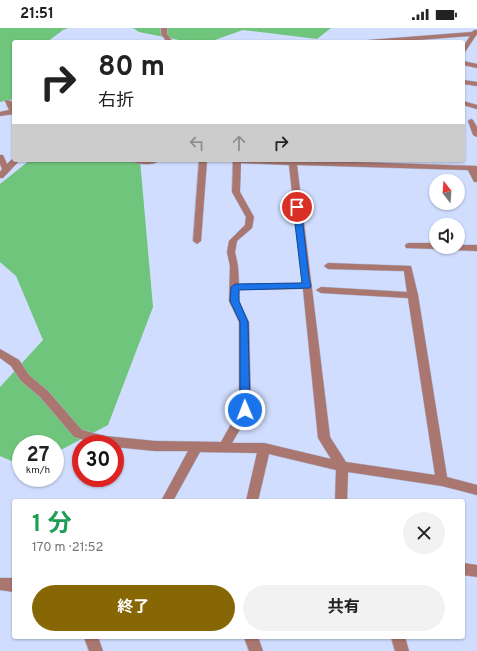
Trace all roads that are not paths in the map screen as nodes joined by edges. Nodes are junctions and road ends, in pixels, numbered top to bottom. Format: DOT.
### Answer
graph roads {
  1 [pos="164,28"];
  2 [pos="475,32"];
  3 [pos="168,40"];
  4 [pos="390,40"];
  5 [pos="465,48"];
  6 [pos="465,64"];
  7 [pos="477,66"];
  8 [pos="465,82"];
  9 [pos="477,84"];
  10 [pos="8,101"];
  11 [pos="465,104"];
  12 [pos="477,107"];
  13 [pos="12,108"];
  14 [pos="12,112"];
  15 [pos="0,114"];
  16 [pos="471,121"];
  17 [pos="477,135"];
  18 [pos="0,157"];
  19 [pos="14,162"];
  20 [pos="203,162"];
  21 [pos="237,162"];
  22 [pos="291,162"];
  23 [pos="317,162"];
  24 [pos="474,168"];
  25 [pos="6,169"];
  26 [pos="0,176"];
  27 [pos="477,180"];
  28 [pos="197,241"];
  29 [pos="409,246"];
  30 [pos="429,246"];
  31 [pos="465,248"];
  32 [pos="477,248"];
  33 [pos="328,266"];
  34 [pos="307,286"];
  35 [pos="235,287"];
  36 [pos="321,290"];
  37 [pos="413,295"];
  38 [pos="0,354"];
  39 [pos="197,446"];
  40 [pos="224,446"];
  41 [pos="264,448"];
  42 [pos="342,466"];
  43 [pos="442,481"];
  44 [pos="477,490"];
  45 [pos="168,499"];
  46 [pos="252,499"];
  47 [pos="341,499"];
  48 [pos="465,569"];
  49 [pos="477,571"];
  50 [pos="0,584"];
  51 [pos="12,585"];
  52 [pos="92,639"];
  53 [pos="252,639"];
  54 [pos="399,639"];
  55 [pos="96,651"];
  56 [pos="256,651"];
  57 [pos="402,651"];
  1 -- 3 [label="street"];
  2 -- 4 [label="street"];
  2 -- 5 [label="street"];
  6 -- 7 [label="street"];
  8 -- 9 [label="street"];
  10 -- 13 [label="street"];
  11 -- 12 [label="street"];
  14 -- 15 [label="street"];
  16 -- 17 [label="street"];
  18 -- 25 [label="street"];
  19 -- 25 [label="street"];
  20 -- 28 [label="street"];
  21 -- 35 [label="street"];
  22 -- 34 [label="street"];
  23 -- 24 [label="street"];
  24 -- 27 [label="street"];
  25 -- 26 [label="street"];
  29 -- 30 [label="street"];
  31 -- 32 [label="street"];
  33 -- 37 [label="street"];
  34 -- 35 [label="street"];
  34 -- 42 [label="street"];
  35 -- 40 [label="street"];
  36 -- 37 [label="street"];
  37 -- 43 [label="street"];
  38 -- 39 [label="street"];
  39 -- 40 [label="street"];
  39 -- 45 [label="street"];
  40 -- 41 [label="street"];
  41 -- 42 [label="street"];
  41 -- 46 [label="street"];
  42 -- 43 [label="street"];
  42 -- 47 [label="street"];
  43 -- 44 [label="street"];
  48 -- 49 [label="street"];
  50 -- 51 [label="street"];
  52 -- 55 [label="street"];
  53 -- 56 [label="street"];
  54 -- 57 [label="street"];
}
